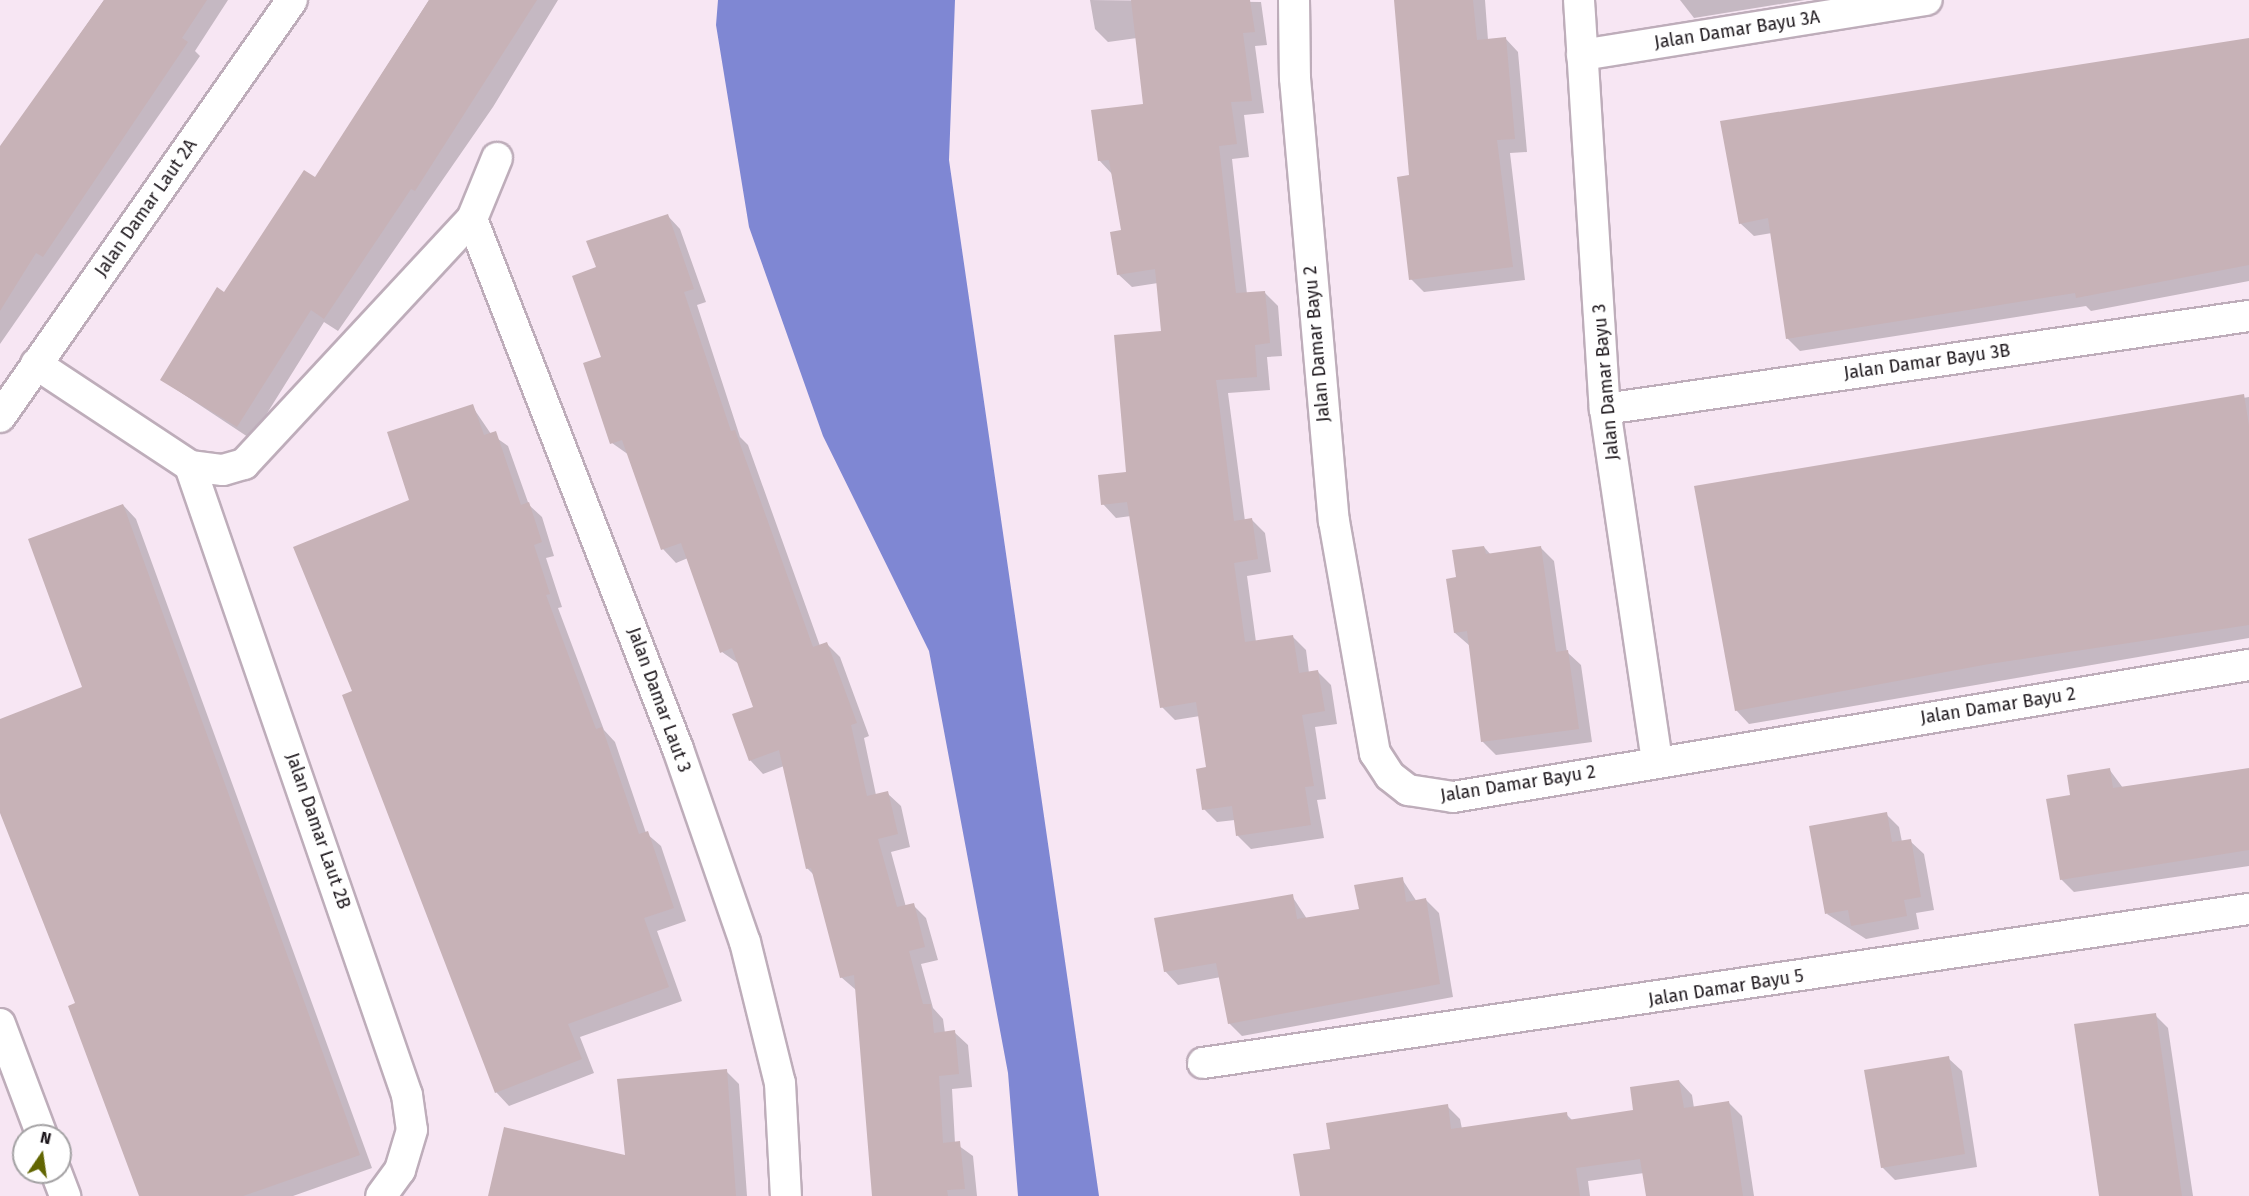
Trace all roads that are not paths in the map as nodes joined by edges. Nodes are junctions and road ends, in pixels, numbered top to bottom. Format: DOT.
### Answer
graph roads {
  1 [pos="292,0"];
  2 [pos="1294,0"];
  3 [pos="1579,0"];
  4 [pos="1927,0"];
  5 [pos="1582,55"];
  6 [pos="497,158"];
  7 [pos="472,219"];
  8 [pos="2249,316"];
  9 [pos="36,364"];
  10 [pos="1605,409"];
  11 [pos="0,417"];
  12 [pos="190,466"];
  13 [pos="2249,665"];
  14 [pos="1657,762"];
  15 [pos="2249,909"];
  16 [pos="0,1024"];
  17 [pos="1203,1063"];
  18 [pos="38,1124"];
  19 [pos="381,1196"];
  20 [pos="786,1196"];
  1 -- 9 [label="street, Jalan Damar Laut 2A"];
  2 -- 14 [label="street, Jalan Damar Bayu 2"];
  3 -- 5 [label="street, Jalan Damar Bayu 3"];
  4 -- 5 [label="street, Jalan Damar Bayu 3A"];
  5 -- 10 [label="street, Jalan Damar Bayu 3"];
  6 -- 7 [label="street"];
  7 -- 12 [label="street"];
  7 -- 20 [label="street, Jalan Damar Laut 3"];
  8 -- 10 [label="street, Jalan Damar Bayu 3B"];
  9 -- 11 [label="street, Jalan Damar Laut 2A"];
  9 -- 12 [label="street"];
  10 -- 14 [label="street, Jalan Damar Bayu 3"];
  12 -- 19 [label="street, Jalan Damar Laut 2B"];
  13 -- 14 [label="street, Jalan Damar Bayu 2"];
  15 -- 17 [label="street, Jalan Damar Bayu 5"];
  16 -- 18 [label="street"];
}
